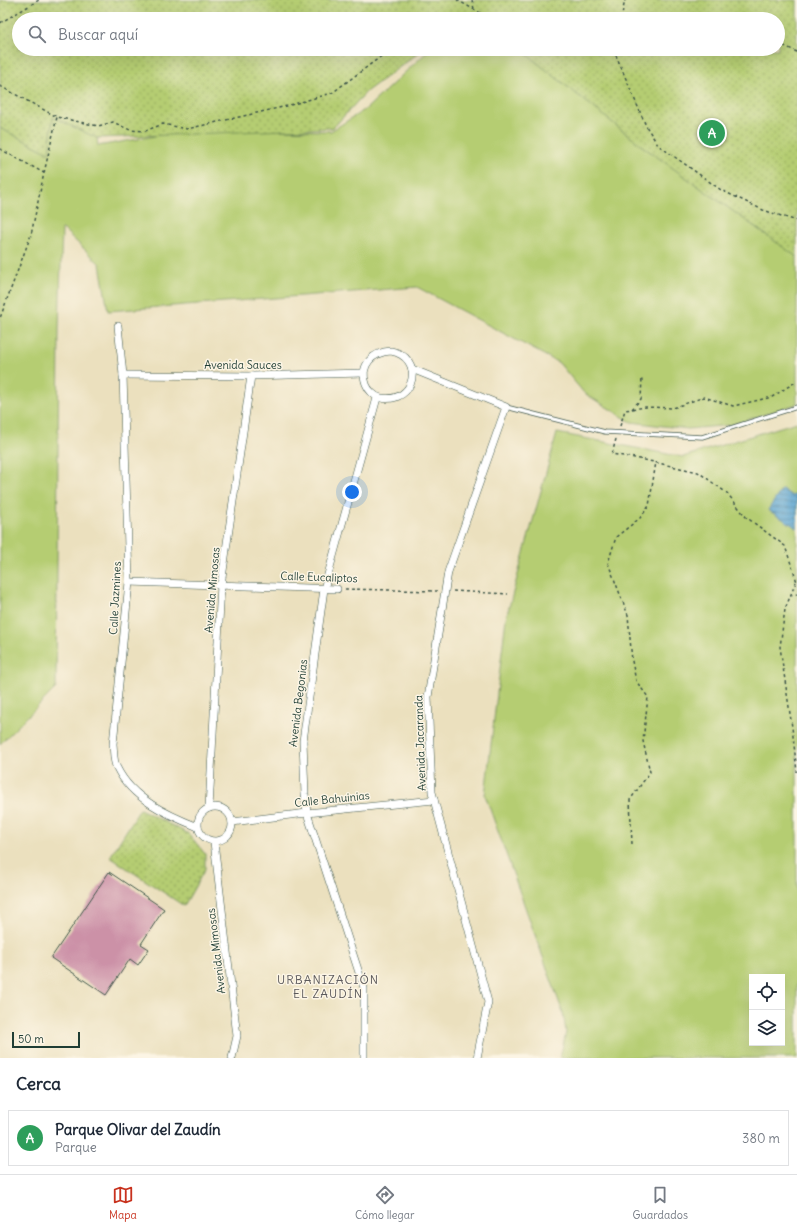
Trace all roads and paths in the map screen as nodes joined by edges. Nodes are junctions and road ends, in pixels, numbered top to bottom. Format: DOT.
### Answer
graph roads {
  1 [pos="39,0"];
  2 [pos="457,0"];
  3 [pos="472,0"];
  4 [pos="625,0"];
  5 [pos="474,9"];
  6 [pos="19,12"];
  7 [pos="479,12"];
  8 [pos="623,12"];
  9 [pos="12,16"];
  10 [pos="0,23"];
  11 [pos="785,46"];
  12 [pos="797,52"];
  13 [pos="382,56"];
  14 [pos="615,56"];
  15 [pos="0,86"];
  16 [pos="57,117"];
  17 [pos="0,149"];
  18 [pos="44,173"];
  19 [pos="797,221"];
  20 [pos="0,318"];
  21 [pos="118,326"];
  22 [pos="412,369"];
  23 [pos="363,373"];
  24 [pos="123,376"];
  25 [pos="251,376"];
  26 [pos="642,378"];
  27 [pos="797,381"];
  28 [pos="377,398"];
  29 [pos="506,407"];
  30 [pos="797,407"];
  31 [pos="632,409"];
  32 [pos="618,432"];
  33 [pos="656,462"];
  34 [pos="129,582"];
  35 [pos="797,582"];
  36 [pos="221,585"];
  37 [pos="324,589"];
  38 [pos="337,589"];
  39 [pos="445,591"];
  40 [pos="508,594"];
  41 [pos="797,594"];
  42 [pos="790,596"];
  43 [pos="794,750"];
  44 [pos="797,751"];
  45 [pos="797,772"];
  46 [pos="434,800"];
  47 [pos="209,808"];
  48 [pos="307,813"];
  49 [pos="232,822"];
  50 [pos="198,827"];
  51 [pos="214,842"];
  52 [pos="632,844"];
  53 [pos="232,1058"];
  54 [pos="364,1058"];
  55 [pos="477,1058"];
  1 -- 6 [label="path"];
  2 -- 5 [label="path"];
  3 -- 5 [label="path"];
  4 -- 8 [label="path"];
  5 -- 7 [label="path"];
  9 -- 10 [label="path"];
  11 -- 12 [label="path"];
  13 -- 16 [label="path"];
  14 -- 19 [label="path"];
  15 -- 16 [label="path"];
  16 -- 18 [label="path"];
  17 -- 18 [label="path"];
  18 -- 20 [label="path"];
  21 -- 24 [label="street, Calle Jazmines"];
  22 -- 23 [label="street"];
  22 -- 28 [label="street"];
  22 -- 29 [label="street"];
  23 -- 25 [label="street, Avenida Sauces"];
  23 -- 28 [label="street"];
  24 -- 25 [label="street, Avenida Sauces"];
  24 -- 34 [label="street, Calle Jazmines"];
  25 -- 36 [label="street, Avenida Mimosas"];
  26 -- 31 [label="path"];
  27 -- 31 [label="path"];
  28 -- 37 [label="street, Avenida Begonias"];
  29 -- 32 [label="lane"];
  29 -- 39 [label="street, Avenida Jacaranda"];
  30 -- 32 [label="lane"];
  31 -- 32 [label="path"];
  32 -- 33 [label="path"];
  33 -- 35 [label="path"];
  33 -- 52 [label="path"];
  34 -- 36 [label="street, Calle Eucaliptos"];
  34 -- 50 [label="street, Calle Jazmines"];
  35 -- 42 [label="path"];
  36 -- 37 [label="street, Calle Eucaliptos"];
  36 -- 47 [label="street, Avenida Mimosas"];
  37 -- 38 [label="street, Calle Eucaliptos"];
  37 -- 48 [label="street, Avenida Begonias"];
  38 -- 39 [label="path, Calle Eucaliptos"];
  39 -- 40 [label="path, Calle Eucaliptos"];
  39 -- 46 [label="street, Avenida Jacaranda"];
  41 -- 42 [label="path"];
  42 -- 43 [label="path"];
  43 -- 44 [label="path"];
  43 -- 45 [label="path"];
  46 -- 48 [label="street, Calle Bahuinias"];
  46 -- 55 [label="street, Avenida Jacaranda"];
  47 -- 49 [label="street"];
  47 -- 50 [label="street"];
  48 -- 49 [label="street, Calle Bahuinias"];
  48 -- 54 [label="street, Avenida Begonias"];
  49 -- 51 [label="street"];
  50 -- 51 [label="street"];
  51 -- 53 [label="street, Avenida Mimosas"];
}
